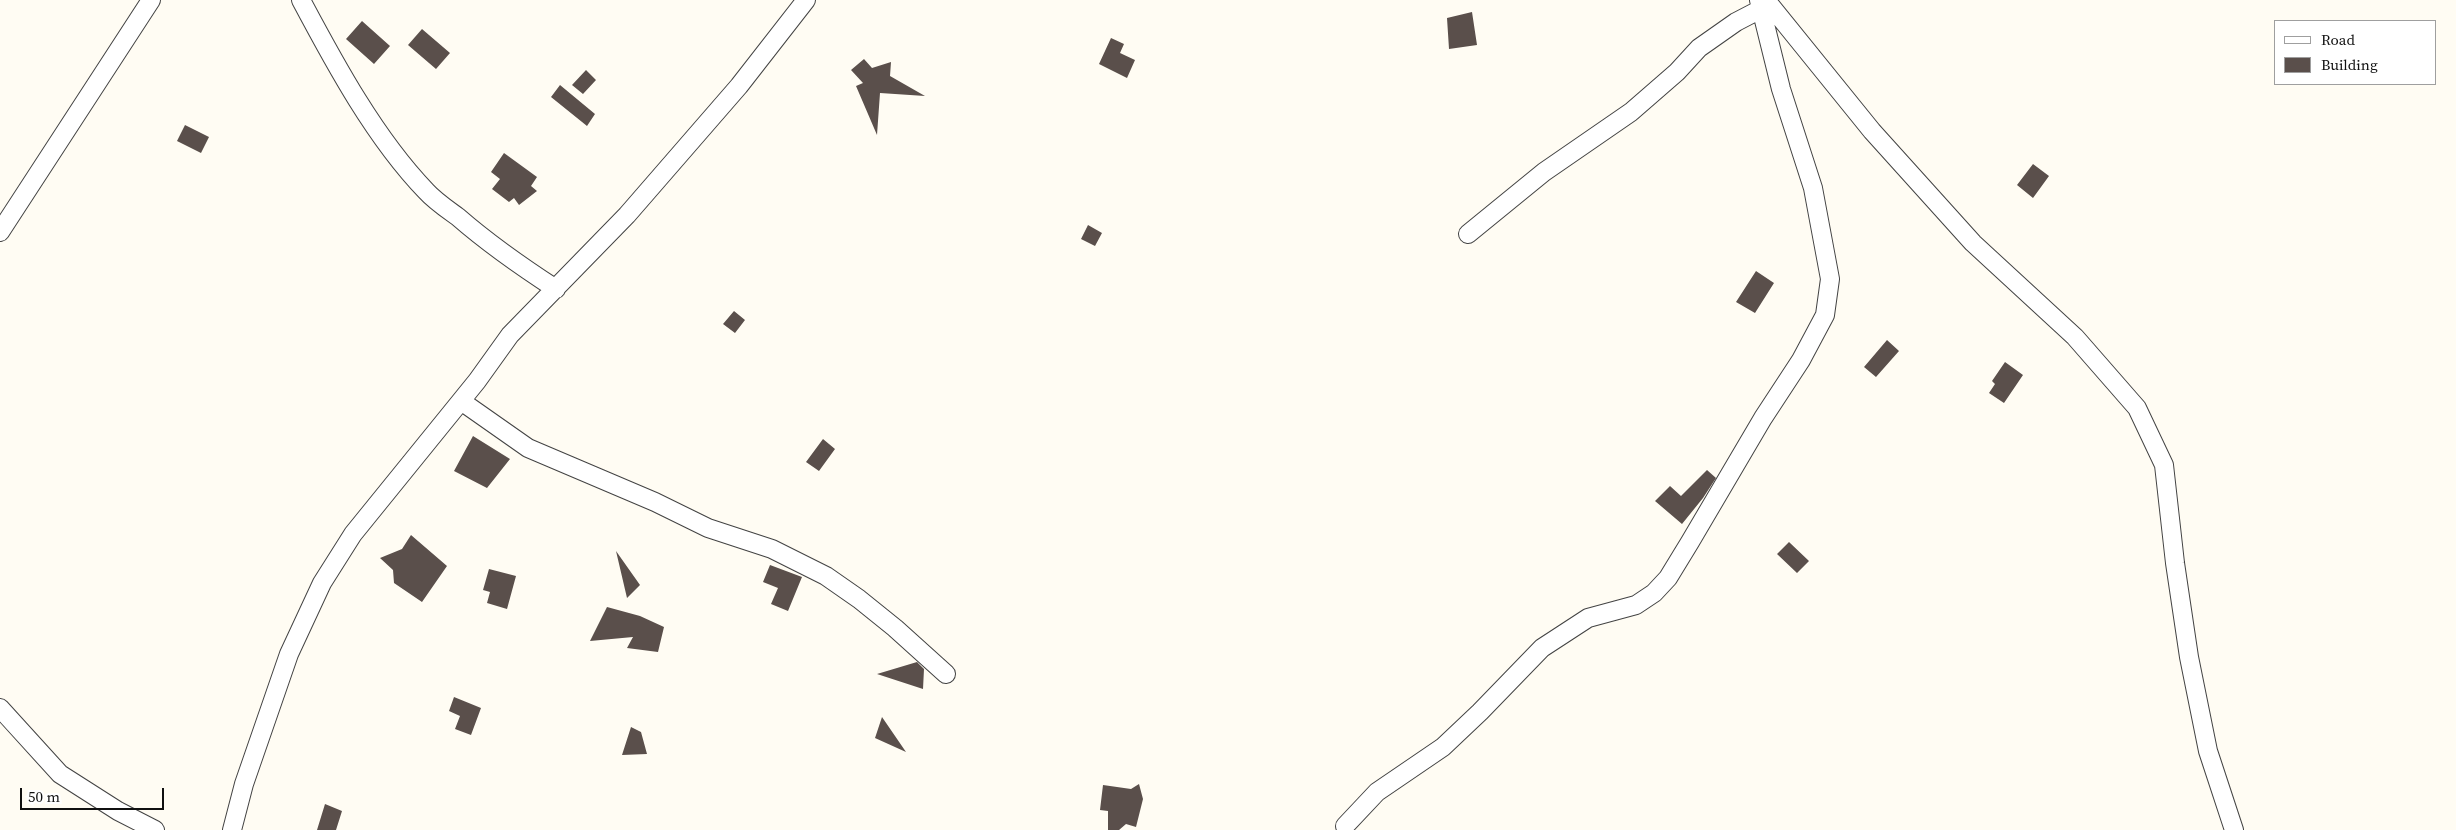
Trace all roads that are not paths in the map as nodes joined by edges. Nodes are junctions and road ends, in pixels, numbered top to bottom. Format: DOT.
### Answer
graph roads {
  1 [pos="151,0"];
  2 [pos="301,0"];
  3 [pos="806,0"];
  4 [pos="1762,3"];
  5 [pos="0,232"];
  6 [pos="1468,234"];
  7 [pos="556,289"];
  8 [pos="461,401"];
  9 [pos="946,674"];
  10 [pos="0,708"];
  11 [pos="1345,826"];
  12 [pos="155,830"];
  13 [pos="232,830"];
  14 [pos="2234,830"];
  1 -- 5 [label="street"];
  2 -- 7 [label="street"];
  3 -- 7 [label="street"];
  4 -- 6 [label="street"];
  4 -- 11 [label="street"];
  4 -- 14 [label="street"];
  7 -- 8 [label="street"];
  8 -- 9 [label="street"];
  8 -- 13 [label="street"];
  10 -- 12 [label="street"];
}
